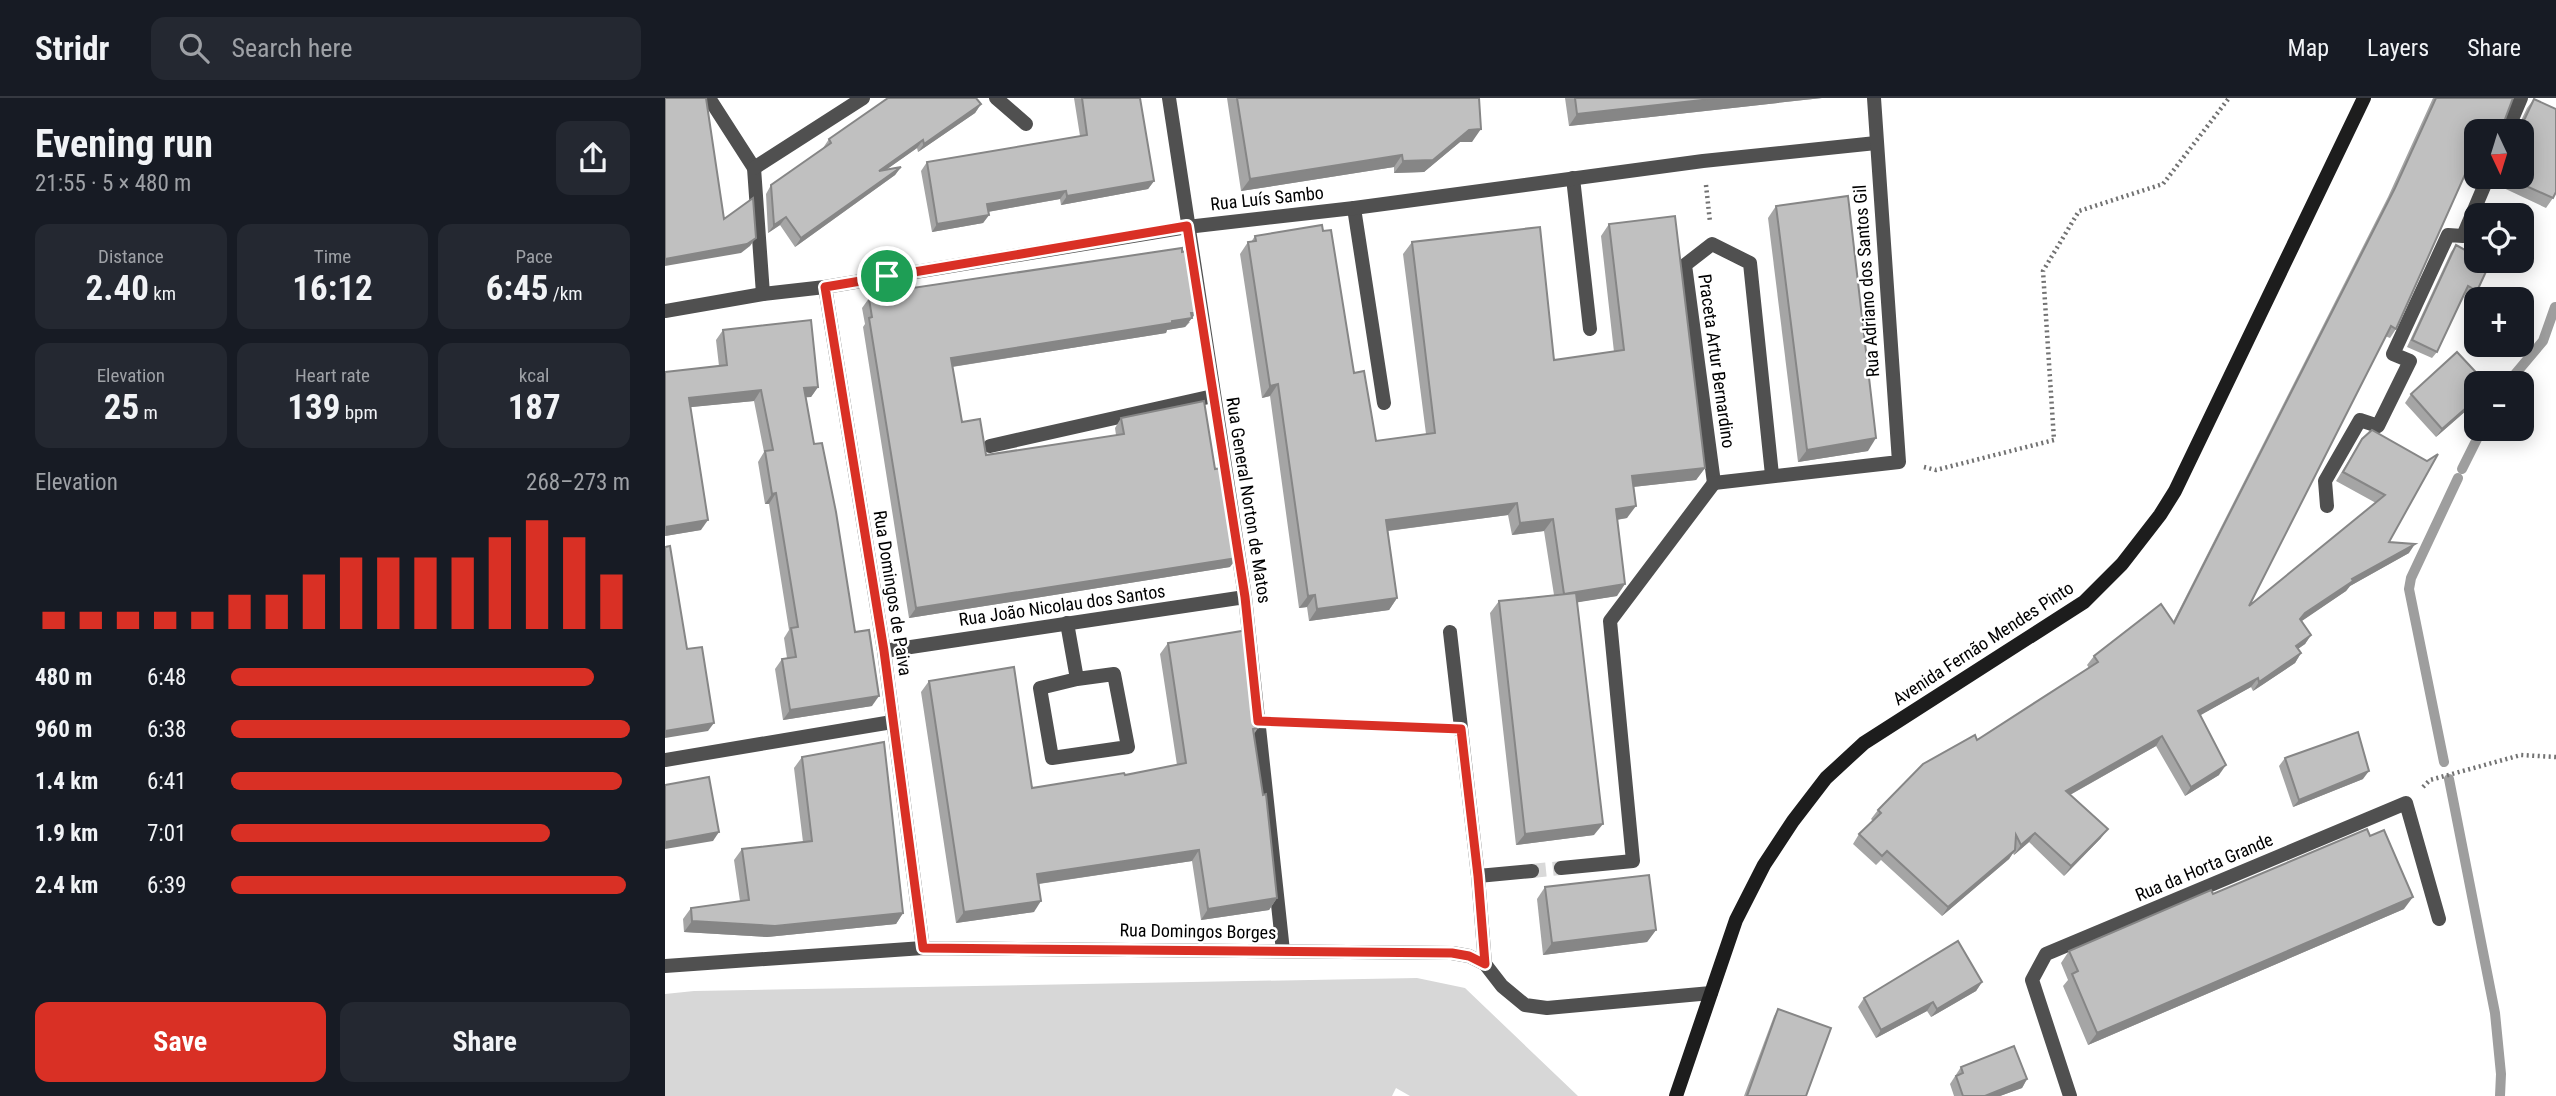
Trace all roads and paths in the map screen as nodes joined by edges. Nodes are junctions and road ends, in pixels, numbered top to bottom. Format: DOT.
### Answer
graph roads {
  1 [pos="709,98"];
  2 [pos="863,98"];
  3 [pos="996,98"];
  4 [pos="1169,98"];
  5 [pos="1874,98"];
  6 [pos="2229,98"];
  7 [pos="2364,98"];
  8 [pos="2521,98"];
  9 [pos="2512,119"];
  10 [pos="1026,124"];
  11 [pos="1876,143"];
  12 [pos="1703,161"];
  13 [pos="754,168"];
  14 [pos="1573,178"];
  15 [pos="2483,189"];
  16 [pos="1354,208"];
  17 [pos="1187,226"];
  18 [pos="1712,244"];
  19 [pos="825,287"];
  20 [pos="763,294"];
  21 [pos="665,311"];
  22 [pos="1590,329"];
  23 [pos="1213,396"];
  24 [pos="1384,402"];
  25 [pos="990,446"];
  26 [pos="1899,462"];
  27 [pos="1772,475"];
  28 [pos="1714,483"];
  29 [pos="2327,506"];
  30 [pos="1245,597"];
  31 [pos="1067,623"];
  32 [pos="1450,632"];
  33 [pos="884,651"];
  34 [pos="1076,679"];
  35 [pos="1258,721"];
  36 [pos="892,722"];
  37 [pos="1461,729"];
  38 [pos="2556,757"];
  39 [pos="665,760"];
  40 [pos="2430,780"];
  41 [pos="1562,868"];
  42 [pos="1532,871"];
  43 [pos="1478,876"];
  44 [pos="2439,919"];
  45 [pos="923,948"];
  46 [pos="1283,951"];
  47 [pos="1485,964"];
  48 [pos="665,966"];
  49 [pos="1711,993"];
  50 [pos="1675,1096"];
  51 [pos="2070,1096"];
  1 -- 13 [label="street"];
  2 -- 13 [label="street"];
  3 -- 10 [label="street"];
  4 -- 17 [label="street, Rua General Norton de Matos"];
  5 -- 11 [label="street, Rua Adriano dos Santos Gil"];
  6 -- 26 [label="path"];
  7 -- 49 [label="main road, Avenida Fernão Mendes Pinto"];
  8 -- 9 [label="street"];
  11 -- 12 [label="street, Rua Luís Sambo"];
  11 -- 26 [label="street, Rua Adriano dos Santos Gil"];
  12 -- 14 [label="street, Rua Luís Sambo"];
  12 -- 18 [label="path"];
  13 -- 20 [label="street"];
  14 -- 16 [label="street, Rua Luís Sambo"];
  14 -- 22 [label="street"];
  15 -- 29 [label="street"];
  16 -- 17 [label="street, Rua Luís Sambo"];
  16 -- 24 [label="street"];
  17 -- 19 [label="street, Rua Luís Sambo"];
  17 -- 23 [label="street, Rua General Norton de Matos"];
  18 -- 27 [label="street, Praceta Artur Bernardino"];
  18 -- 28 [label="street, Praceta Artur Bernardino"];
  19 -- 20 [label="street, Rua Luís Sambo"];
  19 -- 33 [label="street, Rua Domingos de Paiva"];
  20 -- 21 [label="street, Rua Luís Sambo"];
  23 -- 25 [label="street"];
  23 -- 30 [label="street, Rua General Norton de Matos"];
  26 -- 27 [label="street"];
  27 -- 28 [label="street"];
  28 -- 41 [label="street"];
  30 -- 31 [label="street, Rua João Nicolau dos Santos"];
  30 -- 35 [label="street, Rua General Norton de Matos"];
  31 -- 33 [label="street, Rua João Nicolau dos Santos"];
  31 -- 34 [label="street"];
  32 -- 37 [label="street"];
  33 -- 36 [label="street, Rua Domingos de Paiva"];
  34 -- 34 [label="street"];
  35 -- 37 [label="path"];
  35 -- 46 [label="street, Rua General Norton de Matos"];
  36 -- 39 [label="street"];
  36 -- 45 [label="street, Rua Domingos de Paiva"];
  37 -- 43 [label="street"];
  38 -- 40 [label="path"];
  42 -- 43 [label="street"];
  43 -- 47 [label="street"];
  44 -- 51 [label="street, Rua da Horta Grande"];
  45 -- 46 [label="street, Rua Domingos Borges"];
  45 -- 48 [label="street, Rua Domingos Borges"];
  46 -- 47 [label="street, Rua Domingos Borges"];
  47 -- 49 [label="street"];
  49 -- 50 [label="main road, Avenida Fernão Mendes Pinto"];
}
